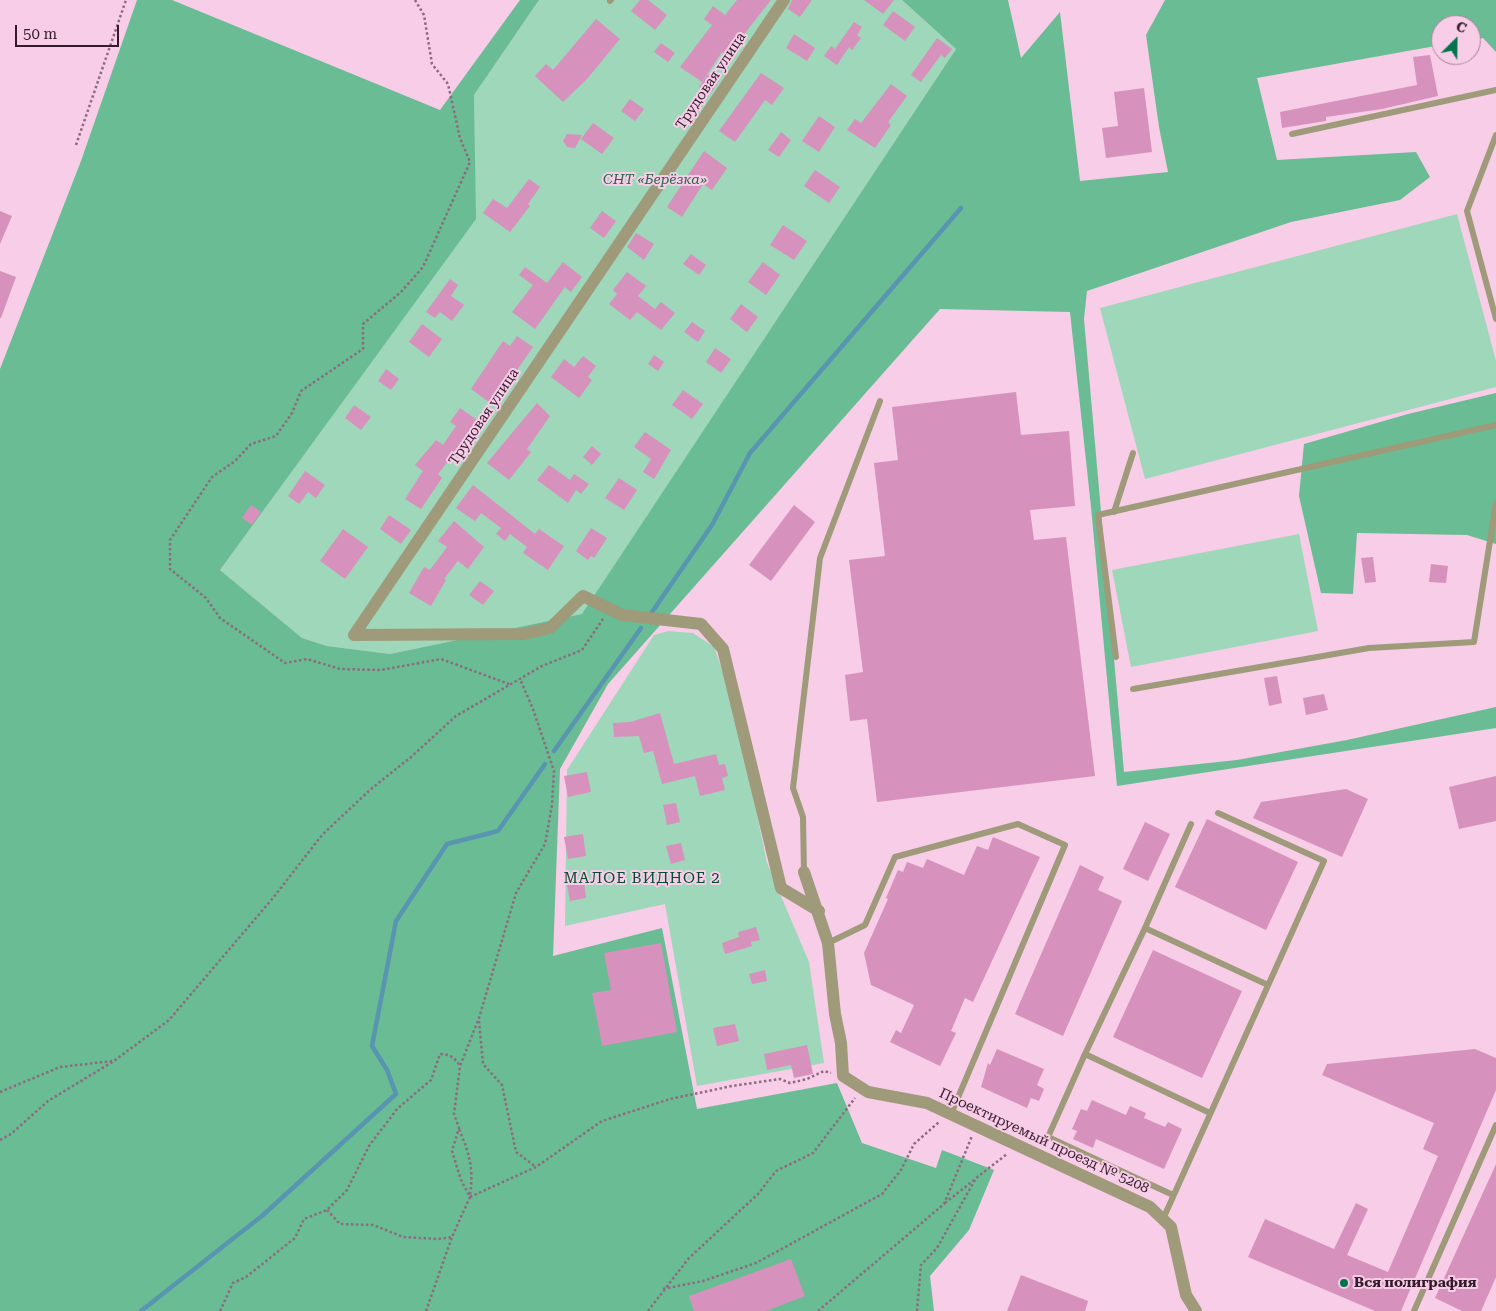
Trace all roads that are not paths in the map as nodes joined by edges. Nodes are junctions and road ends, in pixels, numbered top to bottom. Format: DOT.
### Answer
graph roads {
  1 [pos="784,0"];
  2 [pos="1496,90"];
  3 [pos="1292,134"];
  4 [pos="1496,135"];
  5 [pos="1496,320"];
  6 [pos="880,401"];
  7 [pos="1496,425"];
  8 [pos="1133,453"];
  9 [pos="1496,504"];
  10 [pos="1114,512"];
  11 [pos="1116,658"];
  12 [pos="1133,689"];
  13 [pos="1218,813"];
  14 [pos="1191,824"];
  15 [pos="804,872"];
  16 [pos="819,911"];
  17 [pos="1145,928"];
  18 [pos="828,943"];
  19 [pos="1268,985"];
  20 [pos="1085,1054"];
  21 [pos="1210,1113"];
  22 [pos="951,1114"];
  23 [pos="1496,1125"];
  24 [pos="1173,1195"];
  25 [pos="1162,1219"];
  26 [pos="1196,1311"];
  27 [pos="1414,1311"];
  1 -- 16 [label="street, Трудовая улица"];
  2 -- 3 [label="lane"];
  4 -- 5 [label="lane"];
  6 -- 15 [label="lane"];
  7 -- 10 [label="lane"];
  8 -- 10 [label="lane"];
  9 -- 12 [label="lane"];
  10 -- 11 [label="lane"];
  13 -- 19 [label="lane"];
  14 -- 17 [label="lane"];
  15 -- 16 [label="street"];
  16 -- 18 [label="street"];
  17 -- 19 [label="lane"];
  17 -- 20 [label="lane"];
  18 -- 22 [label="street, Проектируемый проезд № 5208"];
  18 -- 22 [label="lane"];
  19 -- 21 [label="lane"];
  20 -- 21 [label="lane"];
  20 -- 24 [label="lane"];
  21 -- 24 [label="lane"];
  22 -- 25 [label="street, Проектируемый проезд № 5208"];
  23 -- 27 [label="lane"];
  24 -- 25 [label="lane"];
  25 -- 26 [label="street, Проектируемый проезд № 5208"];
}
